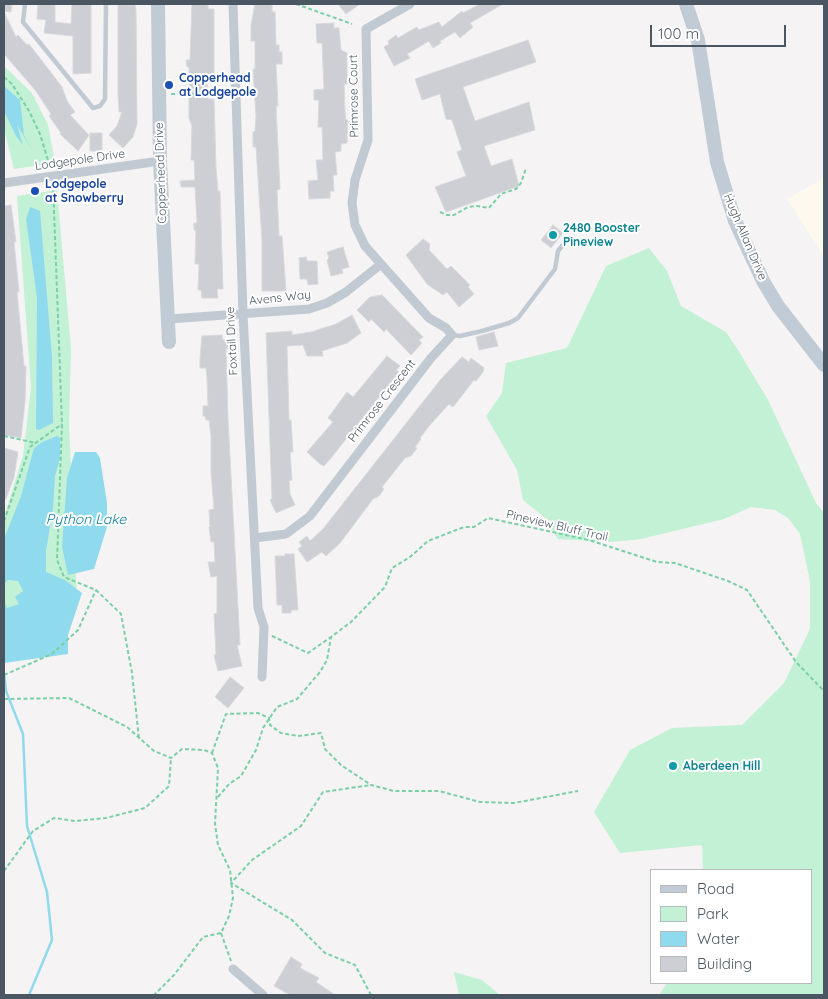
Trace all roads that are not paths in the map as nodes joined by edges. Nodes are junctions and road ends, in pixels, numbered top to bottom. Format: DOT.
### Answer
graph roads {
  1 [pos="24,4"];
  2 [pos="106,4"];
  3 [pos="158,4"];
  4 [pos="233,4"];
  5 [pos="410,4"];
  6 [pos="686,4"];
  7 [pos="160,161"];
  8 [pos="4,183"];
  9 [pos="566,241"];
  10 [pos="381,264"];
  11 [pos="244,314"];
  12 [pos="169,319"];
  13 [pos="452,335"];
  14 [pos="169,342"];
  15 [pos="824,365"];
  16 [pos="254,538"];
  17 [pos="262,677"];
  18 [pos="233,969"];
  19 [pos="263,995"];
  1 -- 2 [label="lane"];
  3 -- 7 [label="main road, Copperhead Drive"];
  4 -- 11 [label="street, Foxtail Drive"];
  5 -- 10 [label="street, Primrose Court"];
  6 -- 15 [label="main road, Hugh Allan Drive"];
  7 -- 8 [label="street, Lodgepole Drive"];
  7 -- 12 [label="main road, Copperhead Drive"];
  9 -- 13 [label="lane"];
  10 -- 11 [label="street, Avens Way"];
  10 -- 13 [label="street"];
  11 -- 12 [label="street, Avens Way"];
  11 -- 16 [label="street, Foxtail Drive"];
  12 -- 14 [label="main road, Copperhead Drive"];
  13 -- 16 [label="street, Primrose Crescent"];
  16 -- 17 [label="street, Foxtail Drive"];
  18 -- 19 [label="street"];
}
